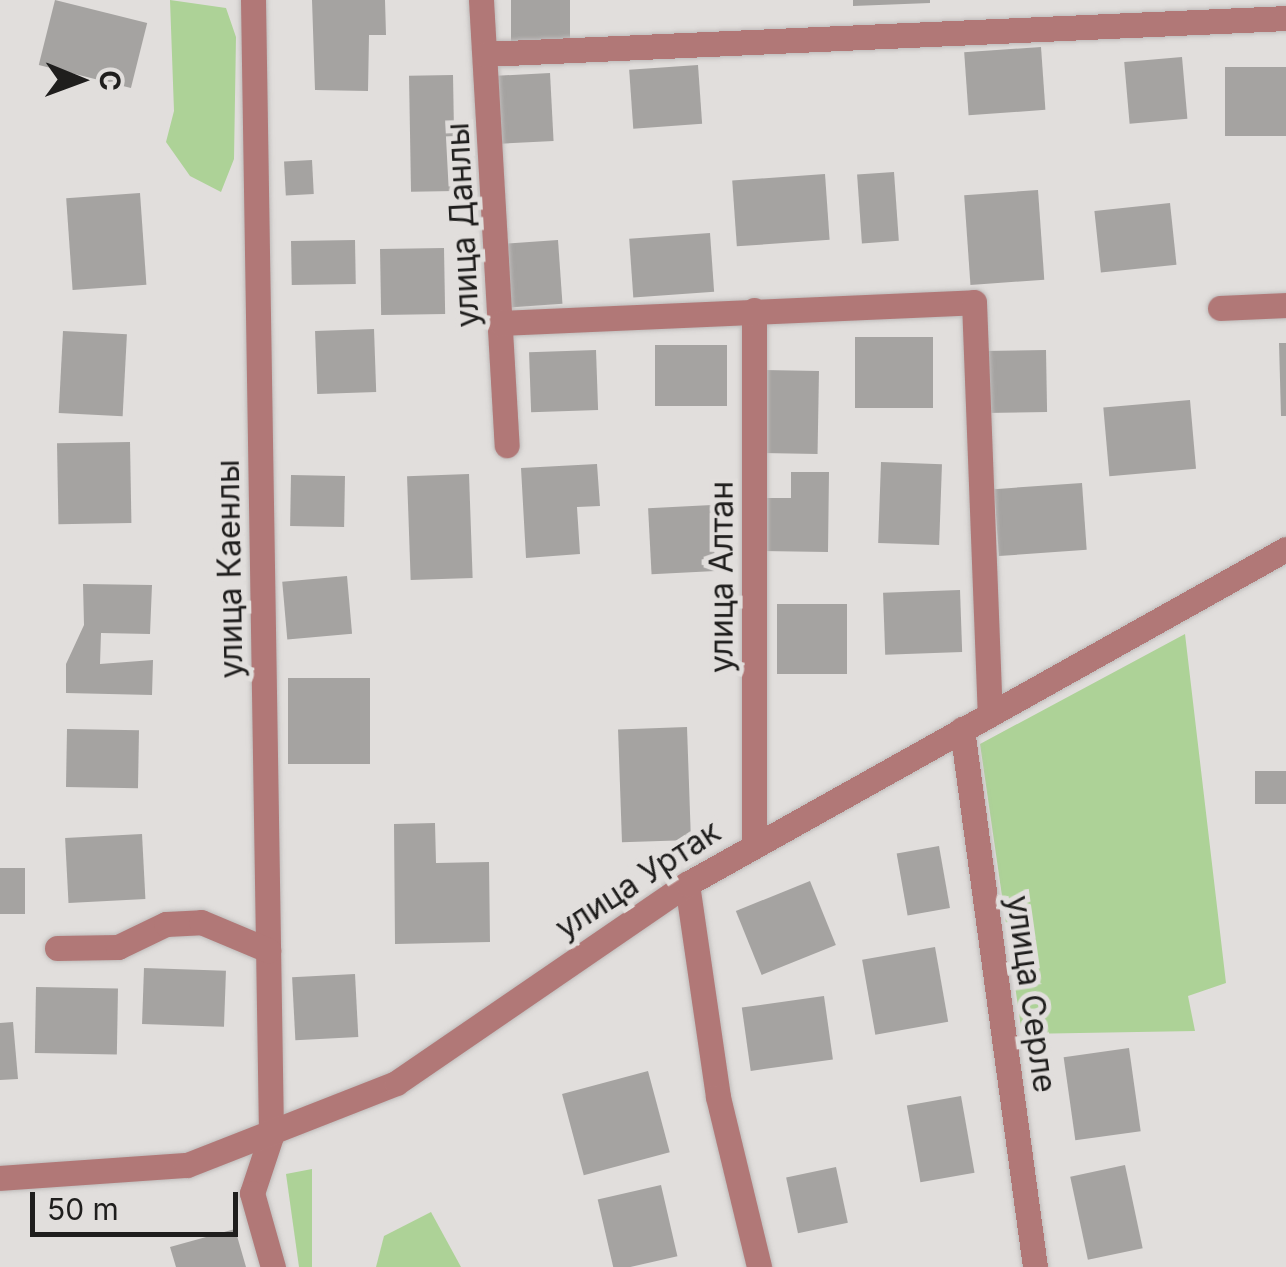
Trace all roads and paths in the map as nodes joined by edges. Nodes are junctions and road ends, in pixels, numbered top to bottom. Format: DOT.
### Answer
graph roads {
  1 [pos="254,0"];
  2 [pos="481,0"];
  3 [pos="1286,18"];
  4 [pos="485,54"];
  5 [pos="1286,306"];
  6 [pos="1220,308"];
  7 [pos="754,310"];
  8 [pos="501,323"];
  9 [pos="507,446"];
  10 [pos="1286,549"];
  11 [pos="990,714"];
  12 [pos="962,729"];
  13 [pos="754,844"];
  14 [pos="687,884"];
  15 [pos="56,948"];
  16 [pos="268,950"];
  17 [pos="271,1136"];
  18 [pos="0,1178"];
  19 [pos="272,1267"];
  20 [pos="759,1267"];
  21 [pos="1035,1267"];
  1 -- 16 [label="street, улица Каенлы"];
  2 -- 4 [label="street, улица Данлы"];
  3 -- 4 [label="street"];
  4 -- 8 [label="street, улица Данлы"];
  5 -- 6 [label="street"];
  7 -- 8 [label="street"];
  7 -- 11 [label="street"];
  7 -- 13 [label="street, улица Алтан"];
  8 -- 9 [label="street, улица Данлы"];
  10 -- 11 [label="street, улица Уртак"];
  11 -- 12 [label="street, улица Уртак"];
  12 -- 13 [label="street, улица Уртак"];
  12 -- 21 [label="street, улица Серле"];
  13 -- 14 [label="street, улица Уртак"];
  14 -- 17 [label="street, улица Уртак"];
  14 -- 20 [label="street"];
  15 -- 16 [label="street"];
  16 -- 17 [label="street, улица Каенлы"];
  17 -- 18 [label="street, улица Уртак"];
  17 -- 19 [label="street, улица Каенлы"];
}
